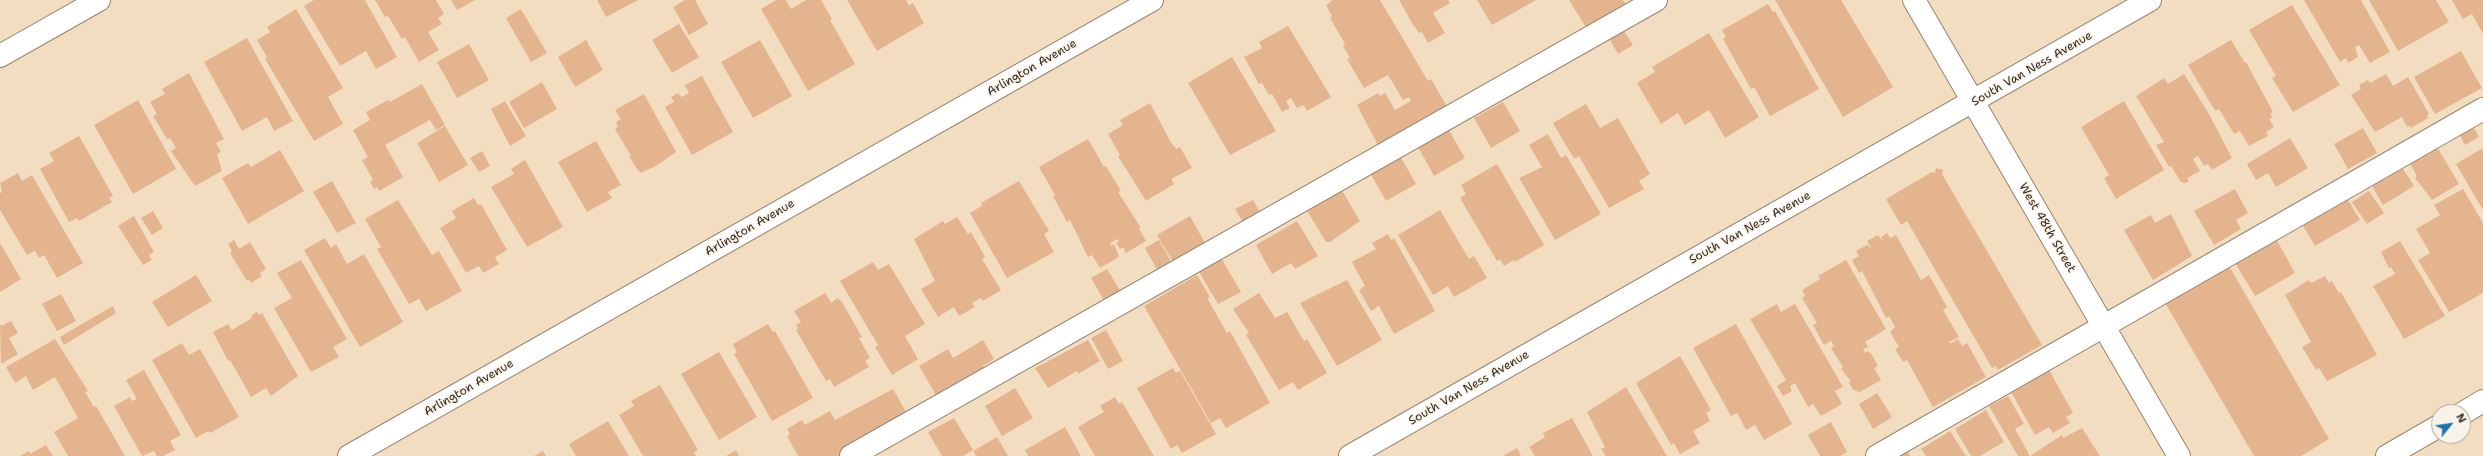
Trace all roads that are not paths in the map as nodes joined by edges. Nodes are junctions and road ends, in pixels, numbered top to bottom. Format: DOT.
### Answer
graph roads {
  1 [pos="99,0"];
  2 [pos="1152,0"];
  3 [pos="1656,0"];
  4 [pos="1914,0"];
  5 [pos="2150,0"];
  6 [pos="0,56"];
  7 [pos="1974,102"];
  8 [pos="2483,108"];
  9 [pos="2104,326"];
  10 [pos="2483,401"];
  11 [pos="2471,408"];
  12 [pos="2431,431"];
  13 [pos="349,456"];
  14 [pos="851,456"];
  15 [pos="1350,456"];
  16 [pos="1877,456"];
  17 [pos="2180,456"];
  18 [pos="2387,456"];
  1 -- 6 [label="street"];
  2 -- 13 [label="street, Arlington Avenue"];
  3 -- 14 [label="street"];
  4 -- 7 [label="street, West 48th Street"];
  5 -- 7 [label="street, South Van Ness Avenue"];
  7 -- 9 [label="street, West 48th Street"];
  7 -- 15 [label="street, South Van Ness Avenue"];
  8 -- 9 [label="street"];
  9 -- 16 [label="street"];
  9 -- 17 [label="street, West 48th Street"];
  10 -- 11 [label="street"];
  12 -- 18 [label="street"];
}
